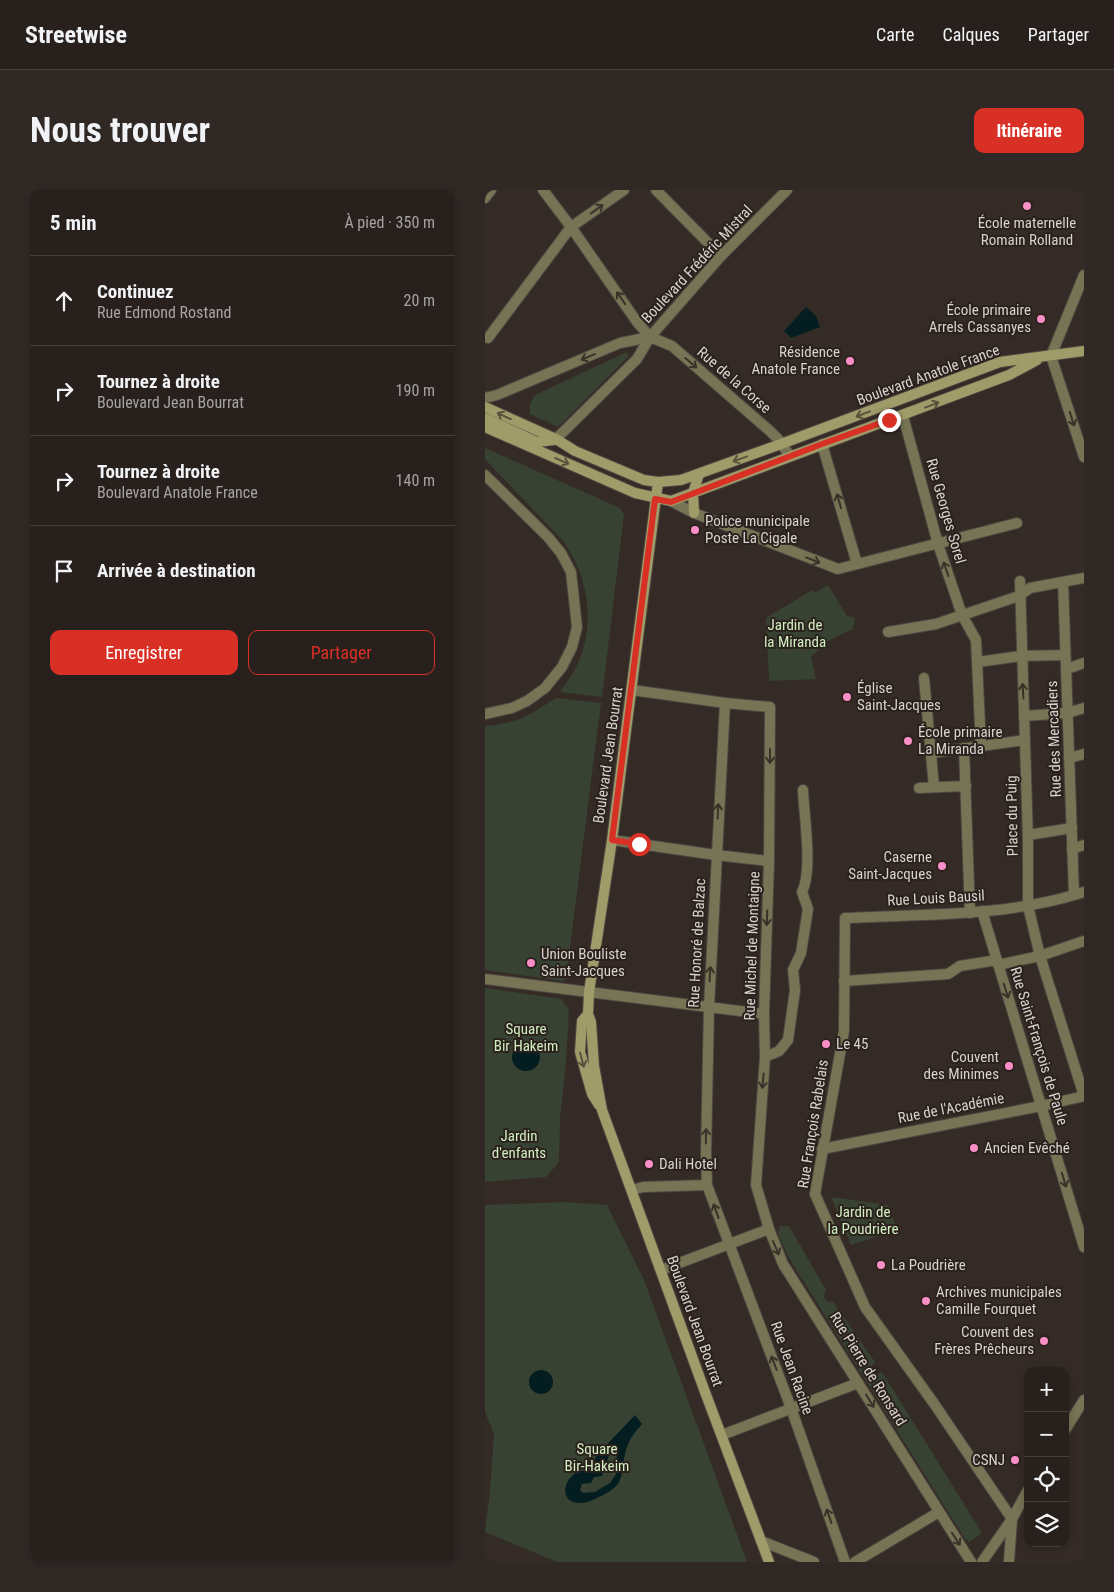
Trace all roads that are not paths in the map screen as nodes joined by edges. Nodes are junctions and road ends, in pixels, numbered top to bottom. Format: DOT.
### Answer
graph roads {
  1 [pos="491,190"];
  2 [pos="543,190"];
  3 [pos="623,190"];
  4 [pos="656,190"];
  5 [pos="787,190"];
  6 [pos="485,198"];
  7 [pos="571,227"];
  8 [pos="721,256"];
  9 [pos="1084,275"];
  10 [pos="650,337"];
  11 [pos="488,338"];
  12 [pos="1084,351"];
  13 [pos="1047,357"];
  14 [pos="485,398"];
  15 [pos="485,407"];
  16 [pos="903,416"];
  17 [pos="485,418"];
  18 [pos="485,427"];
  19 [pos="556,440"];
  20 [pos="1082,441"];
  21 [pos="781,444"];
  22 [pos="822,444"];
  23 [pos="790,456"];
  24 [pos="1084,457"];
  25 [pos="699,474"];
  26 [pos="485,475"];
  27 [pos="658,482"];
  28 [pos="693,493"];
  29 [pos="655,499"];
  30 [pos="671,502"];
  31 [pos="694,514"];
  32 [pos="1017,522"];
  33 [pos="938,544"];
  34 [pos="857,564"];
  35 [pos="1084,578"];
  36 [pos="1020,581"];
  37 [pos="1063,582"];
  38 [pos="1019,596"];
  39 [pos="962,615"];
  40 [pos="889,632"];
  41 [pos="1065,655"];
  42 [pos="1021,656"];
  43 [pos="978,662"];
  44 [pos="1084,663"];
  45 [pos="1067,669"];
  46 [pos="924,678"];
  47 [pos="632,690"];
  48 [pos="725,704"];
  49 [pos="1084,708"];
  50 [pos="1067,713"];
  51 [pos="485,714"];
  52 [pos="1024,716"];
  53 [pos="1025,740"];
  54 [pos="981,747"];
  55 [pos="964,748"];
  56 [pos="931,753"];
  57 [pos="1084,754"];
  58 [pos="1069,758"];
  59 [pos="966,786"];
  60 [pos="934,787"];
  61 [pos="919,788"];
  62 [pos="803,790"];
  63 [pos="1072,828"];
  64 [pos="1028,835"];
  65 [pos="612,840"];
  66 [pos="1084,844"];
  67 [pos="1072,849"];
  68 [pos="715,855"];
  69 [pos="769,861"];
  70 [pos="1079,894"];
  71 [pos="1028,906"];
  72 [pos="982,911"];
  73 [pos="970,912"];
  74 [pos="845,918"];
  75 [pos="1083,945"];
  76 [pos="1040,956"];
  77 [pos="998,962"];
  78 [pos="485,979"];
  79 [pos="844,981"];
  80 [pos="589,992"];
  81 [pos="709,1007"];
  82 [pos="764,1014"];
  83 [pos="765,1057"];
  84 [pos="1084,1096"];
  85 [pos="1041,1106"];
  86 [pos="822,1149"];
  87 [pos="707,1185"];
  88 [pos="756,1185"];
  89 [pos="632,1190"];
  90 [pos="769,1230"];
  91 [pos="729,1244"];
  92 [pos="1084,1247"];
  93 [pos="661,1270"];
  94 [pos="859,1383"];
  95 [pos="1084,1400"];
  96 [pos="791,1408"];
  97 [pos="1069,1424"];
  98 [pos="722,1435"];
  99 [pos="1024,1497"];
  100 [pos="939,1512"];
  101 [pos="1012,1519"];
  102 [pos="761,1541"];
  103 [pos="985,1558"];
  104 [pos="1009,1561"];
  105 [pos="769,1562"];
  106 [pos="814,1562"];
  107 [pos="845,1562"];
  108 [pos="855,1562"];
  109 [pos="971,1562"];
  1 -- 6 [label="street"];
  2 -- 7 [label="street"];
  7 -- 3 [label="street, one-way"];
  4 -- 8 [label="street"];
  5 -- 8 [label="street, Boulevard Frédéric Mistral"];
  10 -- 7 [label="street, one-way"];
  7 -- 11 [label="street"];
  8 -- 10 [label="street, Boulevard Frédéric Mistral"];
  9 -- 13 [label="street"];
  10 -- 14 [label="street, Boulevard Frédéric Mistral, one-way"];
  10 -- 19 [label="street, Boulevard Frédéric Mistral"];
  10 -- 21 [label="street, Rue de la Corse, one-way"];
  12 -- 13 [label="main road"];
  16 -- 13 [label="main road, Boulevard Anatole France, one-way"];
  13 -- 20 [label="street, one-way"];
  13 -- 21 [label="main road, Boulevard Anatole France, one-way"];
  19 -- 15 [label="main road, Boulevard Anatole France, one-way"];
  16 -- 22 [label="main road, Boulevard Anatole France"];
  16 -- 33 [label="street, Rue Georges Sorel"];
  17 -- 19 [label="main road"];
  18 -- 29 [label="main road, one-way"];
  19 -- 27 [label="main road, Boulevard Anatole France"];
  20 -- 24 [label="street"];
  21 -- 23 [label="street, Rue de la Corse"];
  21 -- 25 [label="main road, Boulevard Anatole France, one-way"];
  22 -- 23 [label="main road, Boulevard Anatole France"];
  34 -- 22 [label="street, one-way"];
  23 -- 28 [label="main road, Boulevard Anatole France"];
  25 -- 27 [label="main road, Boulevard Anatole France"];
  25 -- 28 [label="main road"];
  26 -- 51 [label="street"];
  27 -- 29 [label="main road, Boulevard Jean Bourrat"];
  28 -- 30 [label="main road, Boulevard Anatole France"];
  28 -- 31 [label="main road"];
  29 -- 30 [label="main road"];
  29 -- 47 [label="main road, Boulevard Jean Bourrat"];
  30 -- 31 [label="street"];
  31 -- 34 [label="street, one-way"];
  32 -- 33 [label="street"];
  33 -- 34 [label="street"];
  39 -- 33 [label="street, Rue Georges Sorel, one-way"];
  35 -- 37 [label="street"];
  36 -- 38 [label="street, Place du Puig"];
  37 -- 38 [label="street"];
  37 -- 41 [label="street, Rue des Mercadiers"];
  38 -- 39 [label="street"];
  38 -- 42 [label="street, Place du Puig"];
  39 -- 40 [label="street"];
  39 -- 43 [label="street, Rue Georges Sorel"];
  41 -- 42 [label="street"];
  41 -- 45 [label="street, Rue des Mercadiers"];
  42 -- 43 [label="street"];
  52 -- 42 [label="street, Place du Puig, one-way"];
  43 -- 54 [label="street, Rue Georges Sorel"];
  44 -- 45 [label="street"];
  45 -- 50 [label="street, Rue des Mercadiers"];
  46 -- 56 [label="street"];
  47 -- 48 [label="street"];
  47 -- 65 [label="main road, Boulevard Jean Bourrat"];
  68 -- 48 [label="street, Rue Honoré de Balzac, one-way"];
  48 -- 69 [label="street, Rue Michel de Montaigne, one-way"];
  49 -- 50 [label="street"];
  50 -- 52 [label="street"];
  50 -- 58 [label="street, Rue des Mercadiers"];
  52 -- 53 [label="street, Place du Puig"];
  53 -- 54 [label="street"];
  53 -- 64 [label="street, Place du Puig"];
  54 -- 55 [label="street"];
  55 -- 56 [label="street"];
  55 -- 59 [label="street"];
  56 -- 60 [label="street"];
  57 -- 58 [label="street"];
  58 -- 63 [label="street, Rue des Mercadiers"];
  59 -- 60 [label="street"];
  59 -- 73 [label="street"];
  60 -- 61 [label="street"];
  62 -- 83 [label="street"];
  63 -- 64 [label="street"];
  63 -- 67 [label="street, Rue des Mercadiers"];
  64 -- 71 [label="street, Place du Puig"];
  65 -- 68 [label="street"];
  65 -- 80 [label="main road, Boulevard Jean Bourrat"];
  66 -- 67 [label="street"];
  67 -- 70 [label="street, Rue des Mercadiers"];
  68 -- 69 [label="street"];
  81 -- 68 [label="street, Rue Honoré de Balzac, one-way"];
  69 -- 82 [label="street, Rue Michel de Montaigne, one-way"];
  70 -- 71 [label="street, Rue Louis Bausil"];
  71 -- 72 [label="street, Rue Louis Bausil"];
  71 -- 76 [label="street, Place du Puig"];
  72 -- 73 [label="street, Rue Louis Bausil"];
  72 -- 77 [label="street, Rue Saint-François de Paule"];
  73 -- 74 [label="street, Rue Louis Bausil"];
  74 -- 79 [label="street, Rue François Rabelais"];
  75 -- 76 [label="street"];
  76 -- 77 [label="street"];
  76 -- 84 [label="street, Place du Puig"];
  77 -- 79 [label="street"];
  77 -- 85 [label="street, Rue Saint-François de Paule, one-way"];
  78 -- 80 [label="street"];
  79 -- 86 [label="street, Rue François Rabelais"];
  80 -- 81 [label="street"];
  80 -- 89 [label="main road, Boulevard Jean Bourrat"];
  81 -- 82 [label="street"];
  87 -- 81 [label="street, Rue Honoré de Balzac, one-way"];
  82 -- 83 [label="street, Rue Michel de Montaigne"];
  83 -- 88 [label="street, Rue Michel de Montaigne, one-way"];
  84 -- 85 [label="street, Rue de l'Académie"];
  85 -- 86 [label="street, Rue de l'Académie"];
  85 -- 92 [label="street, Rue Saint-François de Paule, one-way"];
  86 -- 101 [label="street, Rue François Rabelais"];
  87 -- 89 [label="street"];
  91 -- 87 [label="street, Rue Jean Racine, one-way"];
  88 -- 90 [label="street, Rue Pierre de Ronsard"];
  89 -- 93 [label="main road, Boulevard Jean Bourrat"];
  90 -- 91 [label="street"];
  90 -- 94 [label="street, Rue Pierre de Ronsard, one-way"];
  91 -- 93 [label="street"];
  96 -- 91 [label="street, Rue Jean Racine, one-way"];
  93 -- 98 [label="main road, Boulevard Jean Bourrat"];
  94 -- 96 [label="street"];
  94 -- 100 [label="street, Rue Pierre de Ronsard, one-way"];
  95 -- 97 [label="street"];
  96 -- 98 [label="street"];
  107 -- 96 [label="street, Rue Jean Racine, one-way"];
  98 -- 102 [label="main road, Boulevard Jean Bourrat"];
  99 -- 101 [label="street"];
  100 -- 108 [label="street"];
  100 -- 109 [label="street, Rue Pierre de Ronsard, one-way"];
  101 -- 103 [label="street"];
  101 -- 104 [label="street"];
  102 -- 105 [label="main road, Boulevard Jean Bourrat"];
  102 -- 106 [label="street"];
  103 -- 104 [label="street"];
}
